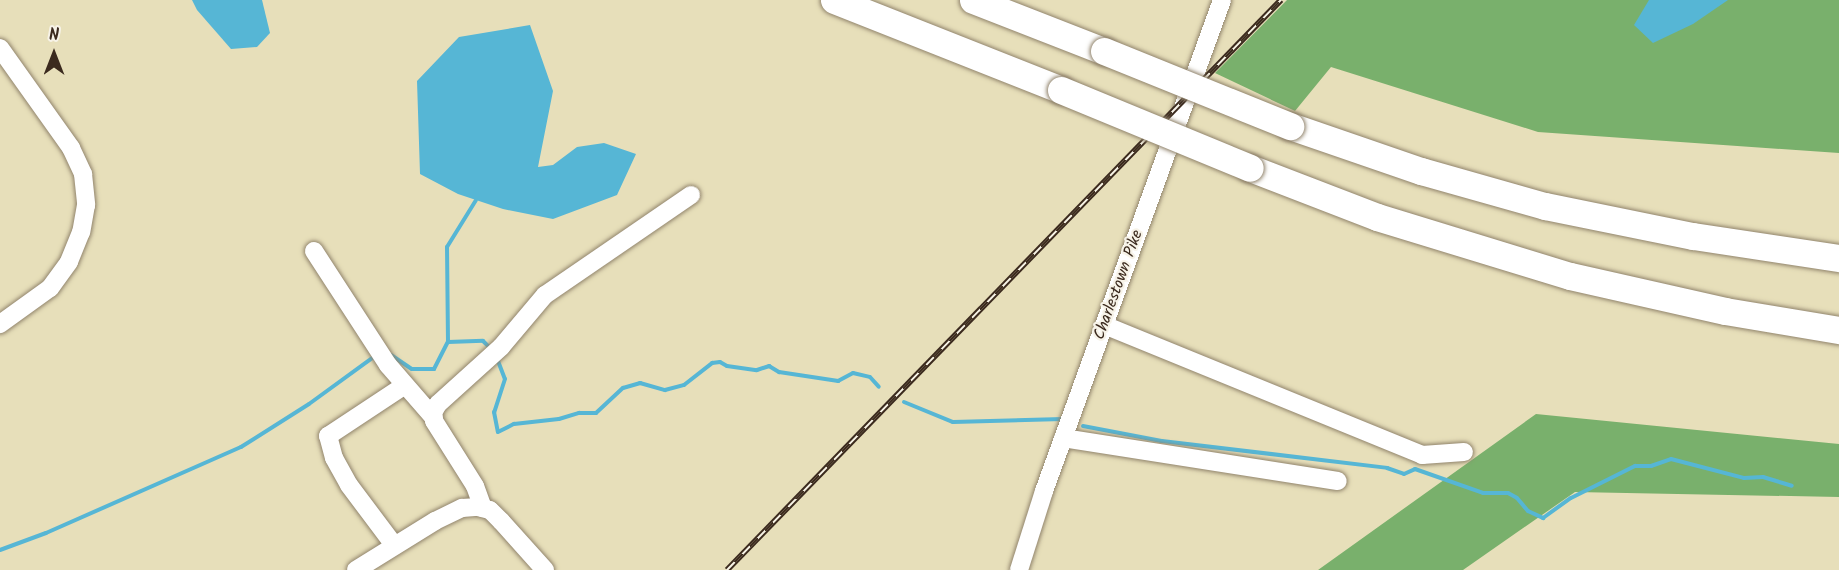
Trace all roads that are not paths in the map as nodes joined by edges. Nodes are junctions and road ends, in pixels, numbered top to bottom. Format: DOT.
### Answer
graph roads {
  1 [pos="834,0"];
  2 [pos="973,0"];
  3 [pos="1222,0"];
  4 [pos="0,48"];
  5 [pos="691,195"];
  6 [pos="314,251"];
  7 [pos="1839,258"];
  8 [pos="0,324"];
  9 [pos="1104,326"];
  10 [pos="1839,330"];
  11 [pos="405,385"];
  12 [pos="434,418"];
  13 [pos="1063,438"];
  14 [pos="1464,452"];
  15 [pos="1338,481"];
  16 [pos="483,508"];
  17 [pos="394,545"];
  18 [pos="356,570"];
  19 [pos="545,570"];
  20 [pos="1018,570"];
  1 -- 10 [label="highway, bridge"];
  2 -- 7 [label="highway, bridge"];
  3 -- 9 [label="street, Charlestown Pike"];
  4 -- 8 [label="street"];
  5 -- 12 [label="street"];
  6 -- 11 [label="street"];
  9 -- 13 [label="street, Charlestown Pike"];
  9 -- 14 [label="street"];
  11 -- 12 [label="street"];
  11 -- 17 [label="street"];
  12 -- 16 [label="street"];
  13 -- 15 [label="street"];
  13 -- 20 [label="street, Charlestown Pike"];
  16 -- 17 [label="street"];
  16 -- 19 [label="street"];
  17 -- 18 [label="street"];
}
